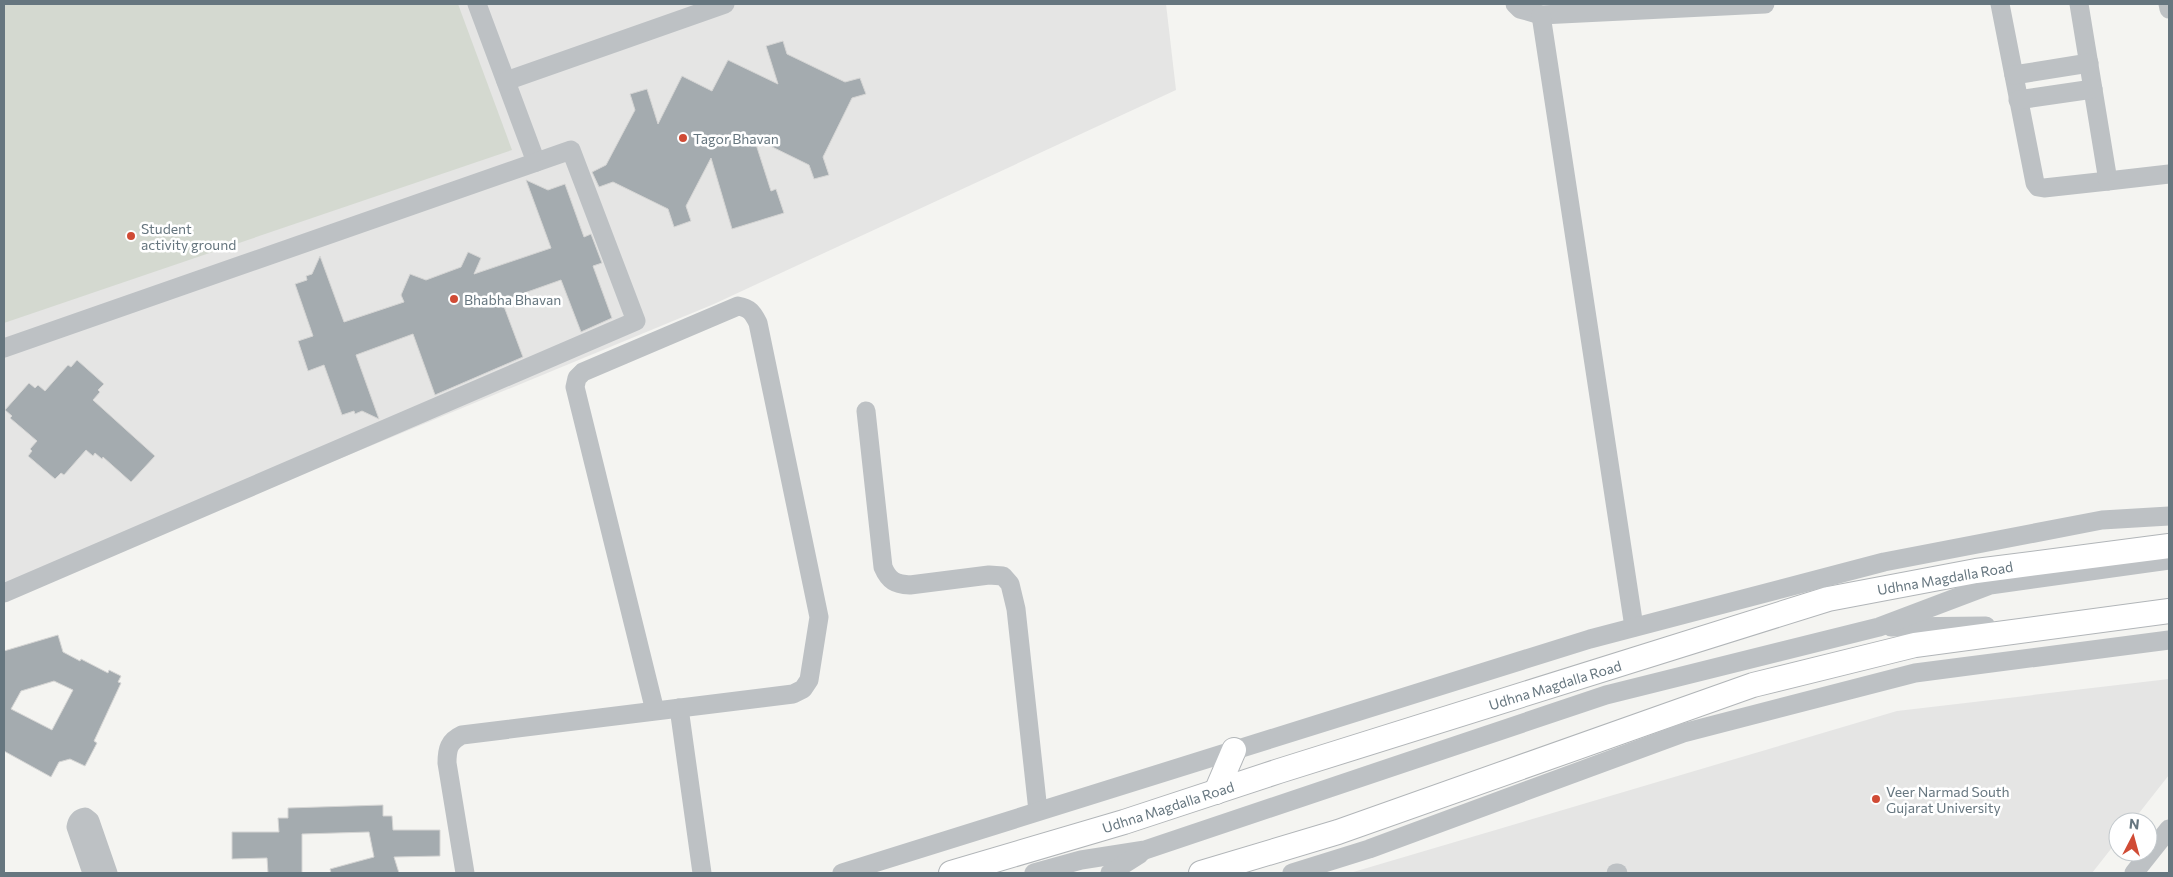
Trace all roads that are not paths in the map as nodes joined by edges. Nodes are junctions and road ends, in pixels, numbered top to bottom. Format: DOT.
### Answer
graph roads {
  1 [pos="477,4"];
  2 [pos="725,4"];
  3 [pos="1515,4"];
  4 [pos="1765,4"];
  5 [pos="2000,4"];
  6 [pos="2079,4"];
  7 [pos="2168,4"];
  8 [pos="2169,9"];
  9 [pos="1541,15"];
  10 [pos="2089,63"];
  11 [pos="2014,75"];
  12 [pos="506,81"];
  13 [pos="2093,89"];
  14 [pos="2018,100"];
  15 [pos="536,162"];
  16 [pos="2169,174"];
  17 [pos="2108,181"];
  18 [pos="4,348"];
  19 [pos="866,411"];
  20 [pos="2169,516"];
  21 [pos="2169,546"];
  22 [pos="2169,560"];
  23 [pos="4,593"];
  24 [pos="2169,602"];
  25 [pos="2169,612"];
  26 [pos="1879,627"];
  27 [pos="1634,628"];
  28 [pos="2169,640"];
  29 [pos="679,708"];
  30 [pos="655,711"];
  31 [pos="1234,750"];
  32 [pos="1216,792"];
  33 [pos="1038,811"];
  34 [pos="2168,830"];
  35 [pos="1145,850"];
  36 [pos="92,873"];
  37 [pos="108,873"];
  38 [pos="465,873"];
  39 [pos="702,873"];
  40 [pos="842,873"];
  41 [pos="951,873"];
  42 [pos="1034,873"];
  43 [pos="1110,873"];
  44 [pos="1200,873"];
  45 [pos="1292,873"];
  46 [pos="2134,873"];
  1 -- 12 [label="street"];
  2 -- 12 [label="street"];
  3 -- 9 [label="street"];
  4 -- 9 [label="street"];
  5 -- 11 [label="street"];
  6 -- 10 [label="street"];
  7 -- 8 [label="street"];
  9 -- 27 [label="street"];
  10 -- 11 [label="street"];
  10 -- 13 [label="street"];
  11 -- 14 [label="street"];
  12 -- 15 [label="street"];
  13 -- 14 [label="street"];
  13 -- 17 [label="street"];
  14 -- 17 [label="street"];
  15 -- 18 [label="street"];
  15 -- 23 [label="street"];
  16 -- 17 [label="street"];
  19 -- 33 [label="street"];
  20 -- 27 [label="street"];
  21 -- 32 [label="main road, Udhna Magdalla Road"];
  22 -- 26 [label="street"];
  24 -- 26 [label="street"];
  25 -- 44 [label="main road"];
  26 -- 35 [label="street"];
  27 -- 31 [label="street"];
  28 -- 45 [label="street"];
  29 -- 30 [label="street"];
  29 -- 30 [label="street"];
  29 -- 39 [label="street"];
  30 -- 38 [label="street"];
  31 -- 32 [label="main road"];
  31 -- 33 [label="street"];
  32 -- 41 [label="main road, Udhna Magdalla Road"];
  33 -- 40 [label="street"];
  34 -- 46 [label="street"];
  35 -- 42 [label="street"];
  35 -- 43 [label="street"];
  36 -- 37 [label="street"];
}
